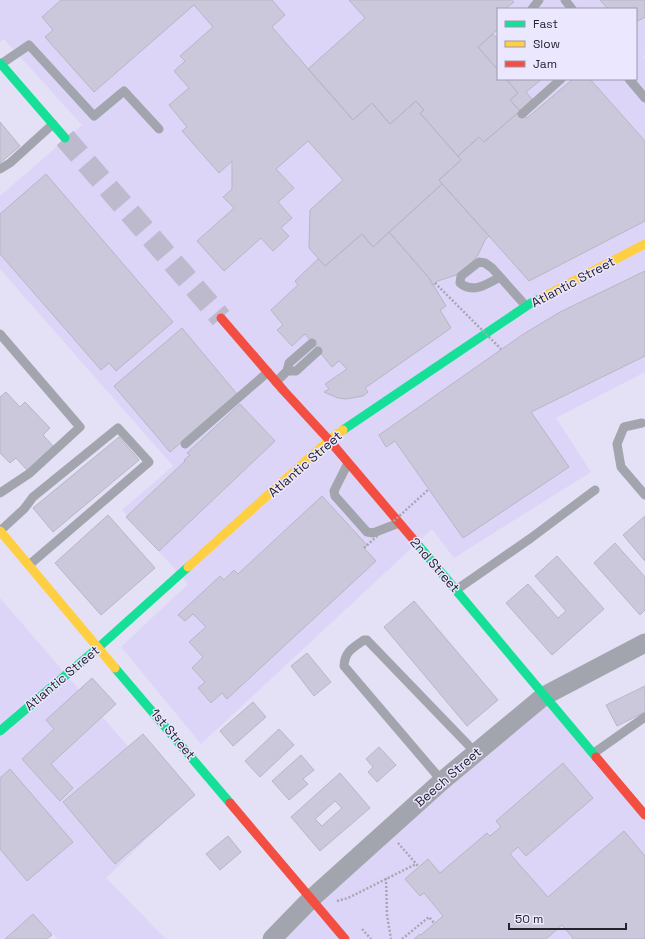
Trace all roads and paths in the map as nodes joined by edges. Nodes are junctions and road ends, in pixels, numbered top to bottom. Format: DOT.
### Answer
graph roads {
  1 [pos="539,0"];
  2 [pos="565,0"];
  3 [pos="533,8"];
  4 [pos="571,8"];
  5 [pos="1,64"];
  6 [pos="560,80"];
  7 [pos="630,80"];
  8 [pos="645,98"];
  9 [pos="522,114"];
  10 [pos="53,124"];
  11 [pos="159,129"];
  12 [pos="65,138"];
  13 [pos="0,169"];
  14 [pos="645,244"];
  15 [pos="500,277"];
  16 [pos="435,283"];
  17 [pos="526,306"];
  18 [pos="220,318"];
  19 [pos="0,334"];
  20 [pos="312,343"];
  21 [pos="501,350"];
  22 [pos="318,351"];
  23 [pos="287,371"];
  24 [pos="268,372"];
  25 [pos="276,382"];
  26 [pos="642,423"];
  27 [pos="329,440"];
  28 [pos="186,444"];
  29 [pos="348,463"];
  30 [pos="429,489"];
  31 [pos="595,490"];
  32 [pos="0,493"];
  33 [pos="645,495"];
  34 [pos="399,523"];
  35 [pos="0,531"];
  36 [pos="364,548"];
  37 [pos="29,565"];
  38 [pos="456,590"];
  39 [pos="645,643"];
  40 [pos="99,647"];
  41 [pos="544,696"];
  42 [pos="645,717"];
  43 [pos="0,731"];
  44 [pos="475,752"];
  45 [pos="594,753"];
  46 [pos="442,781"];
  47 [pos="645,815"];
  48 [pos="392,847"];
  49 [pos="386,878"];
  50 [pos="337,897"];
  51 [pos="311,899"];
  52 [pos="357,924"];
  53 [pos="435,924"];
  54 [pos="272,939"];
  55 [pos="345,939"];
  56 [pos="371,939"];
  57 [pos="391,939"];
  58 [pos="402,939"];
  1 -- 3 [label="lane"];
  2 -- 4 [label="lane"];
  5 -- 10 [label="street"];
  5 -- 11 [label="lane"];
  6 -- 9 [label="lane"];
  7 -- 8 [label="lane"];
  10 -- 12 [label="street"];
  10 -- 13 [label="lane"];
  14 -- 17 [label="street, Atlantic Street"];
  15 -- 17 [label="lane"];
  16 -- 21 [label="path, bridge"];
  17 -- 27 [label="street, Atlantic Street"];
  18 -- 24 [label="street, 2nd Street"];
  19 -- 32 [label="lane"];
  20 -- 23 [label="lane"];
  22 -- 23 [label="lane"];
  23 -- 25 [label="lane"];
  24 -- 25 [label="street, 2nd Street"];
  24 -- 28 [label="lane"];
  25 -- 27 [label="street, 2nd Street"];
  26 -- 33 [label="lane"];
  27 -- 29 [label="street, 2nd Street"];
  27 -- 40 [label="street, Atlantic Street"];
  29 -- 34 [label="street, 2nd Street"];
  29 -- 34 [label="lane"];
  30 -- 36 [label="path, bridge"];
  31 -- 38 [label="lane"];
  34 -- 38 [label="street, 2nd Street"];
  35 -- 37 [label="street, 1st Street"];
  35 -- 37 [label="lane"];
  37 -- 40 [label="street, 1st Street"];
  38 -- 41 [label="street, 2nd Street"];
  39 -- 41 [label="street, Beech Street"];
  40 -- 43 [label="street, Atlantic Street"];
  40 -- 51 [label="street, 1st Street"];
  41 -- 44 [label="street, Beech Street"];
  41 -- 45 [label="street, 2nd Street"];
  42 -- 45 [label="lane"];
  44 -- 46 [label="street, Beech Street"];
  44 -- 46 [label="lane"];
  45 -- 47 [label="street, 2nd Street"];
  46 -- 51 [label="street, Beech Street"];
  48 -- 49 [label="path"];
  49 -- 50 [label="path"];
  49 -- 57 [label="path"];
  51 -- 54 [label="street, Beech Street"];
  51 -- 55 [label="street, 1st Street"];
  52 -- 56 [label="path"];
  53 -- 58 [label="path"];
}
